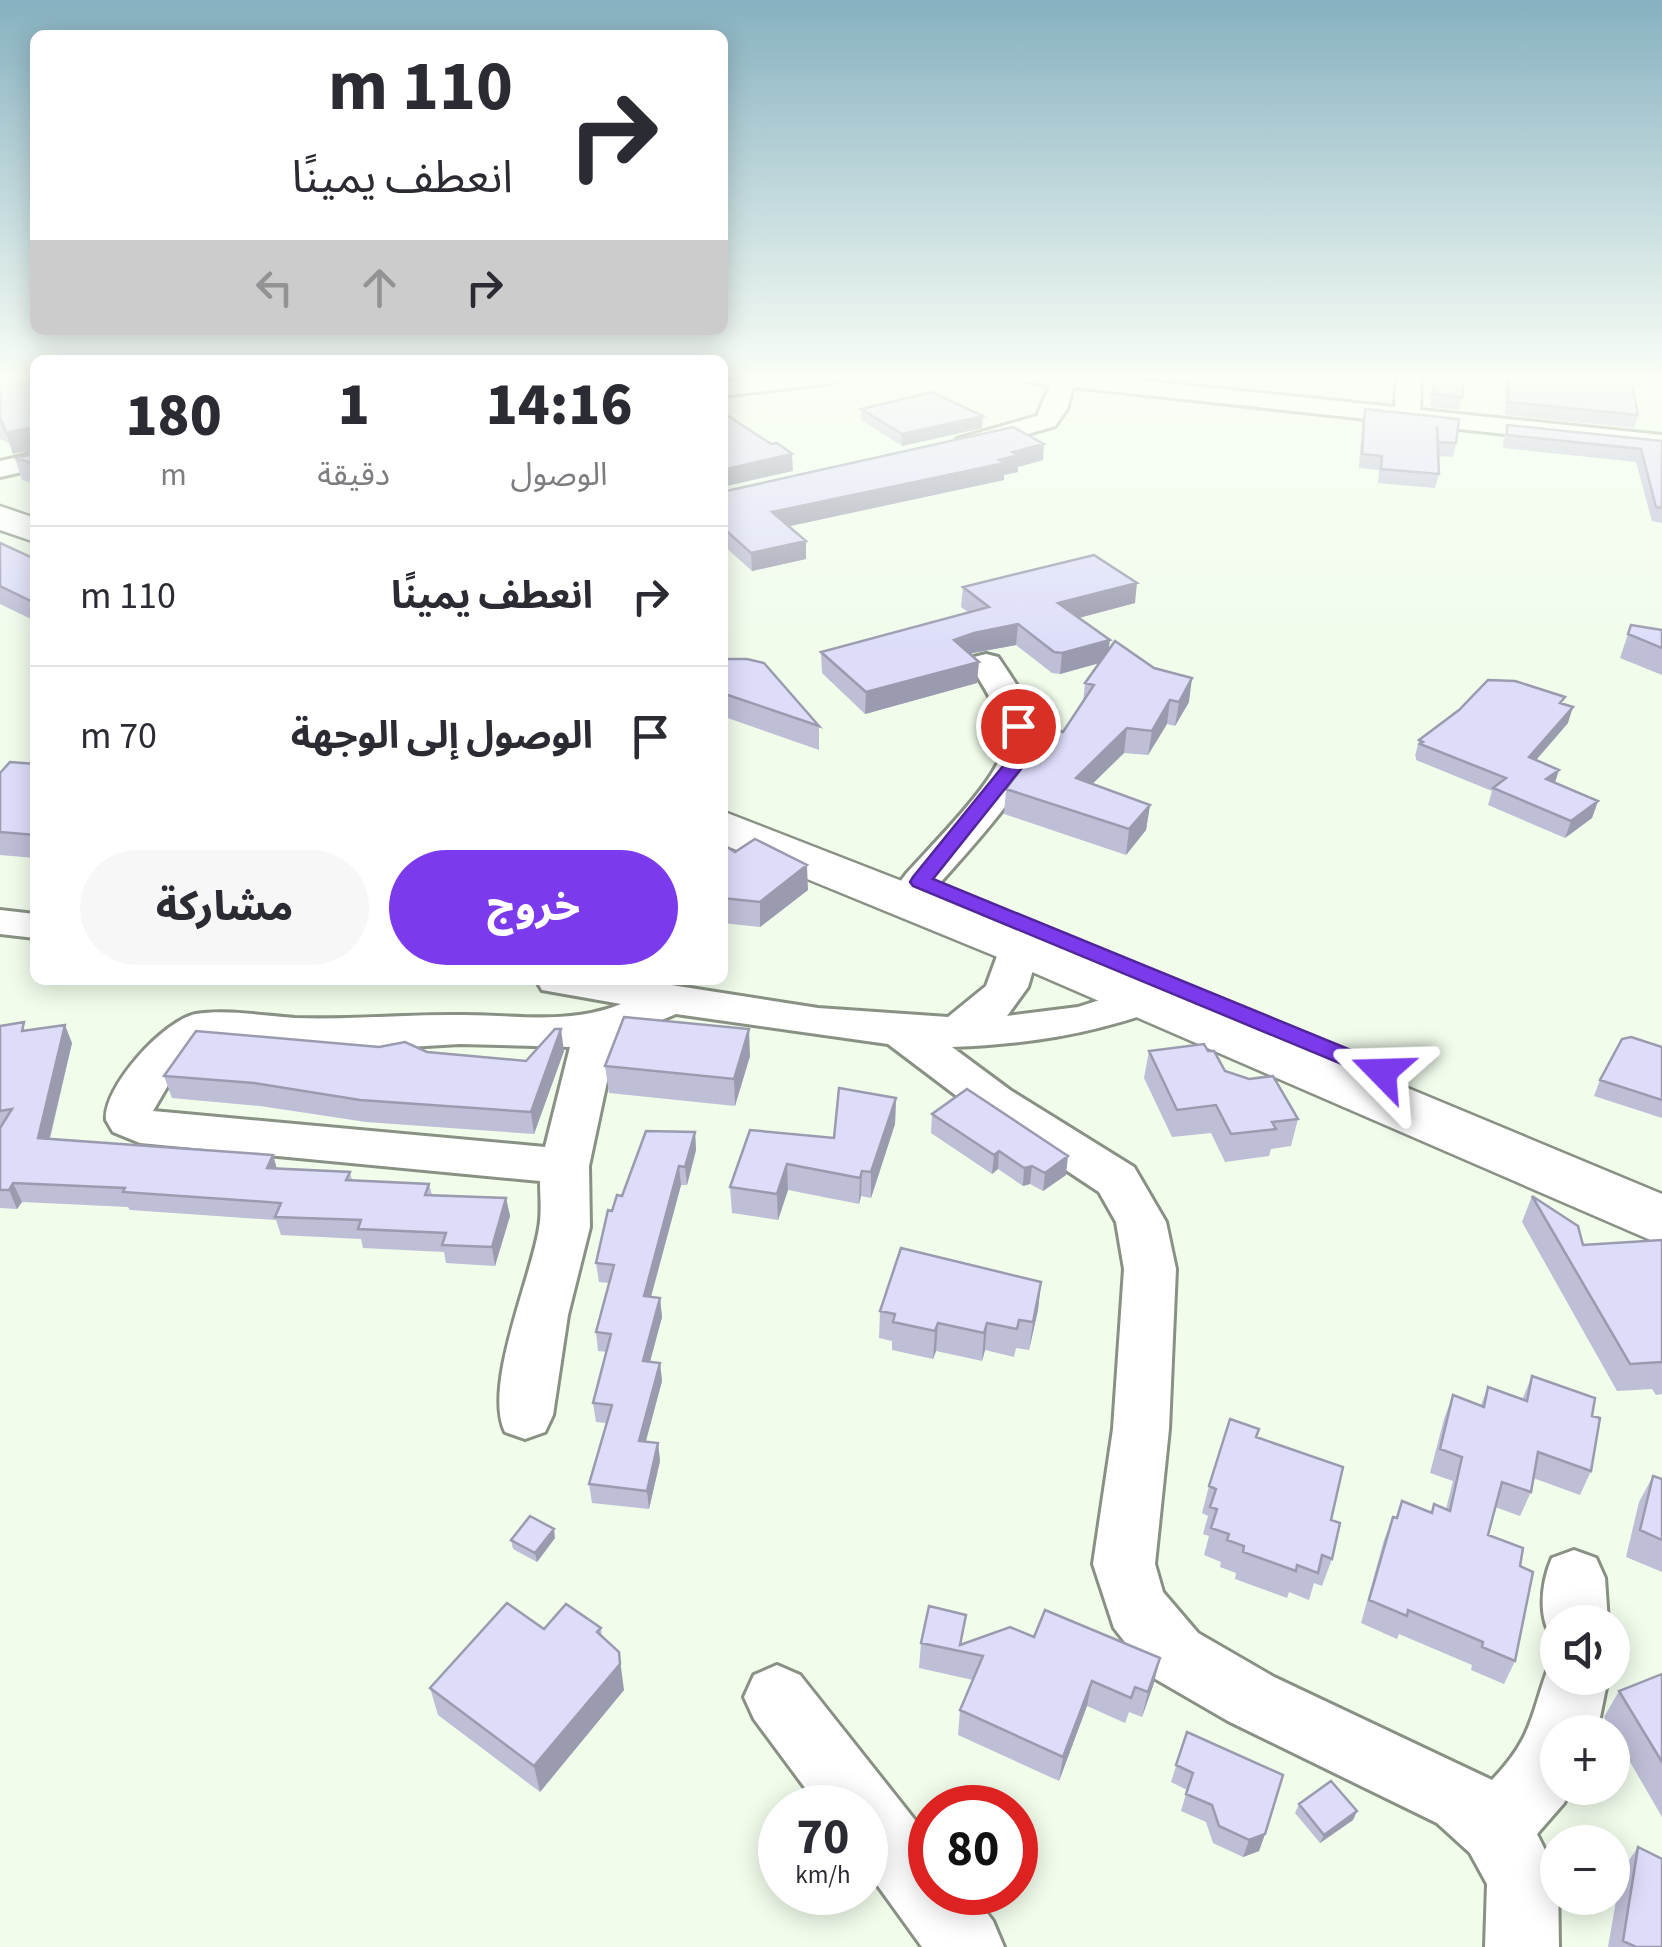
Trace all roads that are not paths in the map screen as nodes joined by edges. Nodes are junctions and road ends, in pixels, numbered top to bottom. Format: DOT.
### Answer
graph roads {
  1 [pos="0,500"];
  2 [pos="30,511"];
  3 [pos="0,517"];
  4 [pos="30,529"];
  5 [pos="986,664"];
  6 [pos="728,822"];
  7 [pos="728,822"];
  8 [pos="920,882"];
  9 [pos="0,922"];
  10 [pos="30,925"];
  11 [pos="1019,946"];
  12 [pos="589,985"];
  13 [pos="676,998"];
  14 [pos="1143,1000"];
  15 [pos="960,1030"];
  16 [pos="596,1031"];
  17 [pos="902,1032"];
  18 [pos="565,1166"];
  19 [pos="1588,1173"];
  20 [pos="1662,1187"];
  21 [pos="1662,1221"];
  22 [pos="525,1414"];
  23 [pos="777,1696"];
  24 [pos="1540,1779"];
  25 [pos="846,1785"];
  26 [pos="1495,1828"];
  27 [pos="888,1840"];
  28 [pos="967,1947"];
  29 [pos="1522,1947"];
  1 -- 2 [label="highway"];
  3 -- 4 [label="highway"];
  5 -- 8 [label="street"];
  6 -- 8 [label="highway"];
  7 -- 11 [label="highway"];
  8 -- 19 [label="highway"];
  9 -- 10 [label="street"];
  11 -- 14 [label="highway"];
  11 -- 15 [label="street"];
  12 -- 13 [label="street"];
  13 -- 16 [label="street"];
  13 -- 17 [label="street"];
  14 -- 15 [label="street"];
  14 -- 19 [label="highway"];
  15 -- 17 [label="street"];
  16 -- 18 [label="street"];
  16 -- 18 [label="street"];
  17 -- 26 [label="street"];
  18 -- 22 [label="street"];
  19 -- 20 [label="highway"];
  19 -- 21 [label="highway"];
  23 -- 25 [label="street"];
  24 -- 26 [label="street"];
  26 -- 29 [label="street"];
  27 -- 28 [label="street"];
}
